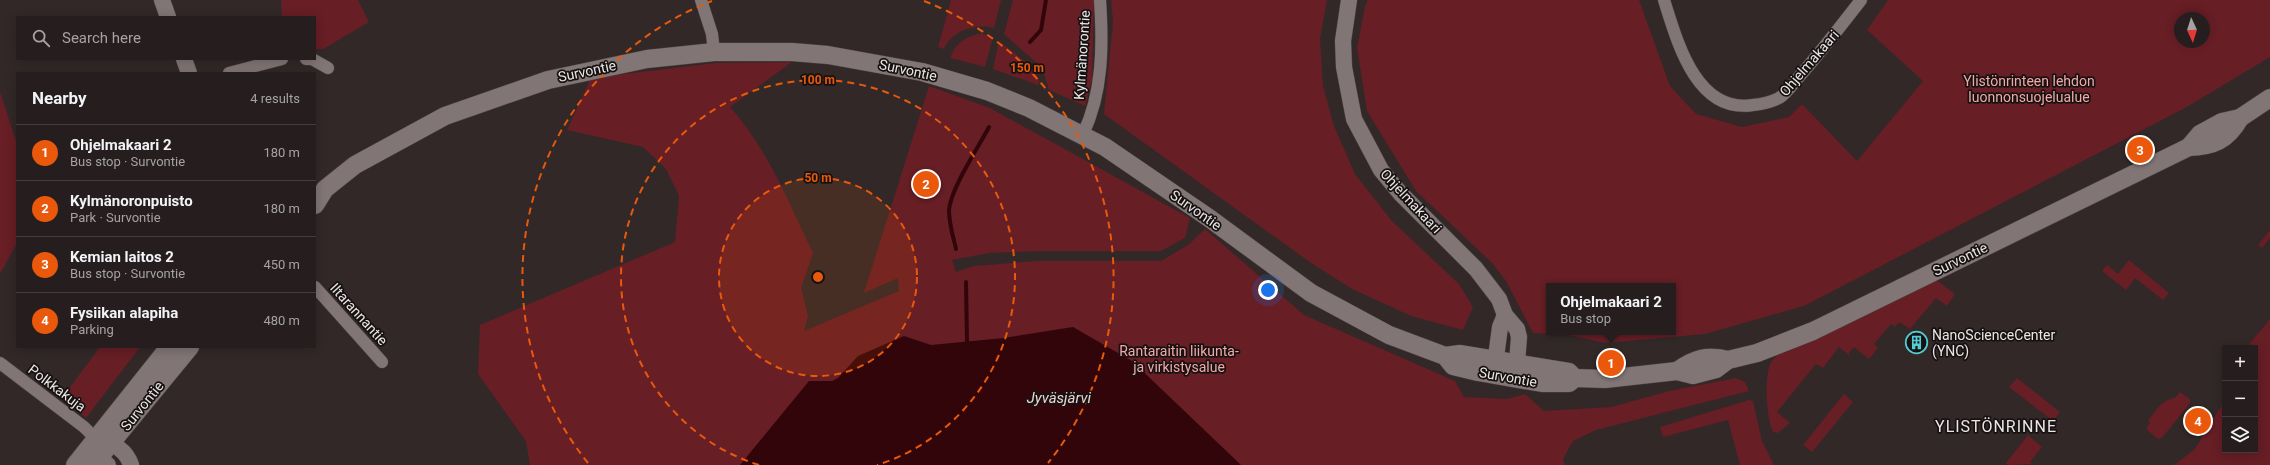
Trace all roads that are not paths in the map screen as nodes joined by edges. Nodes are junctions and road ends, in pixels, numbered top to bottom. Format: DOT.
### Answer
graph roads {
  1 [pos="162,0"];
  2 [pos="701,0"];
  3 [pos="1100,0"];
  4 [pos="1349,0"];
  5 [pos="1664,0"];
  6 [pos="1861,0"];
  7 [pos="168,16"];
  8 [pos="714,52"];
  9 [pos="184,60"];
  10 [pos="278,60"];
  11 [pos="314,60"];
  12 [pos="328,68"];
  13 [pos="189,72"];
  14 [pos="233,72"];
  15 [pos="2270,98"];
  16 [pos="1083,134"];
  17 [pos="320,190"];
  18 [pos="316,202"];
  19 [pos="316,288"];
  20 [pos="1505,315"];
  21 [pos="168,348"];
  22 [pos="189,348"];
  23 [pos="382,362"];
  24 [pos="0,363"];
  25 [pos="1494,368"];
  26 [pos="1516,372"];
  27 [pos="104,441"];
  28 [pos="100,462"];
  29 [pos="74,465"];
  30 [pos="131,465"];
  1 -- 7 [label="street"];
  2 -- 8 [label="street"];
  3 -- 16 [label="street, Kylmänorontie"];
  4 -- 20 [label="street, Ohjelmakaari"];
  5 -- 6 [label="street, Ohjelmakaari"];
  8 -- 16 [label="main road, Survontie"];
  8 -- 17 [label="main road, Survontie"];
  9 -- 13 [label="street"];
  10 -- 14 [label="street"];
  11 -- 12 [label="street"];
  15 -- 26 [label="main road, Survontie"];
  16 -- 25 [label="main road, Survontie"];
  17 -- 18 [label="main road, Survontie"];
  19 -- 23 [label="street, Iltarannantie"];
  20 -- 25 [label="street"];
  20 -- 26 [label="street, Ohjelmakaari"];
  21 -- 27 [label="main road, Survontie"];
  22 -- 27 [label="main road, Survontie"];
  24 -- 27 [label="street, Polkkakuja"];
  25 -- 26 [label="main road, Survontie"];
  27 -- 28 [label="main road, Survontie"];
  27 -- 29 [label="main road, Survontie"];
  27 -- 30 [label="street"];
}
